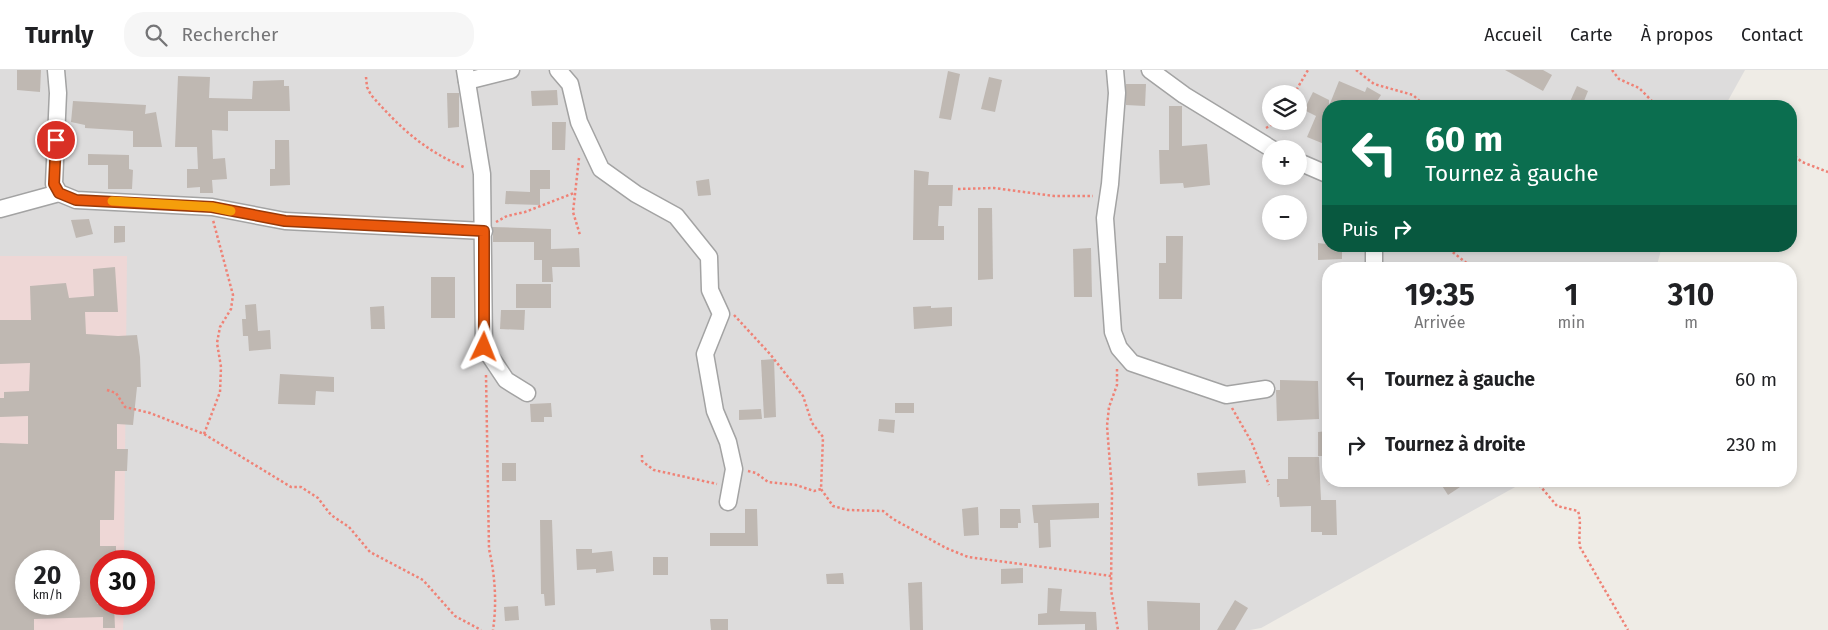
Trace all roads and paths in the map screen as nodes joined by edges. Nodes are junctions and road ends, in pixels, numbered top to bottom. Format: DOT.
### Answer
graph roads {
  1 [pos="56,70"];
  2 [pos="511,70"];
  3 [pos="558,70"];
  4 [pos="1115,70"];
  5 [pos="1150,70"];
  6 [pos="1308,70"];
  7 [pos="1356,70"];
  8 [pos="1612,70"];
  9 [pos="466,76"];
  10 [pos="366,77"];
  11 [pos="1299,85"];
  12 [pos="1418,100"];
  13 [pos="1651,100"];
  14 [pos="1262,143"];
  15 [pos="579,157"];
  16 [pos="1797,158"];
  17 [pos="1307,166"];
  18 [pos="1828,172"];
  19 [pos="1322,173"];
  20 [pos="482,174"];
  21 [pos="1110,184"];
  22 [pos="958,189"];
  23 [pos="59,193"];
  24 [pos="574,193"];
  25 [pos="212,207"];
  26 [pos="0,209"];
  27 [pos="484,231"];
  28 [pos="580,235"];
  29 [pos="1453,252"];
  30 [pos="1465,262"];
  31 [pos="730,308"];
  32 [pos="1119,348"];
  33 [pos="486,374"];
  34 [pos="1266,389"];
  35 [pos="107,390"];
  36 [pos="527,393"];
  37 [pos="1226,396"];
  38 [pos="204,434"];
  39 [pos="642,455"];
  40 [pos="734,469"];
  41 [pos="1269,485"];
  42 [pos="1541,487"];
  43 [pos="821,489"];
  44 [pos="729,495"];
  45 [pos="1110,576"];
  46 [pos="482,630"];
  47 [pos="494,630"];
  48 [pos="1118,630"];
  49 [pos="1628,630"];
  1 -- 23 [label="street"];
  2 -- 9 [label="street"];
  3 -- 40 [label="street"];
  4 -- 21 [label="street"];
  5 -- 14 [label="street"];
  6 -- 11 [label="path"];
  7 -- 12 [label="path"];
  8 -- 13 [label="path"];
  9 -- 20 [label="street"];
  10 -- 20 [label="path"];
  15 -- 24 [label="path"];
  16 -- 18 [label="path"];
  17 -- 19 [label="street"];
  20 -- 27 [label="street"];
  21 -- 22 [label="path"];
  21 -- 32 [label="street"];
  23 -- 25 [label="street"];
  23 -- 26 [label="street"];
  24 -- 27 [label="path"];
  24 -- 28 [label="path"];
  25 -- 27 [label="street"];
  25 -- 38 [label="path"];
  27 -- 36 [label="street"];
  29 -- 30 [label="path"];
  31 -- 43 [label="path"];
  32 -- 37 [label="street"];
  32 -- 45 [label="path"];
  33 -- 47 [label="path"];
  34 -- 37 [label="street"];
  35 -- 38 [label="path"];
  37 -- 41 [label="path"];
  38 -- 46 [label="path"];
  39 -- 44 [label="path"];
  40 -- 43 [label="path"];
  40 -- 44 [label="street"];
  42 -- 49 [label="path"];
  43 -- 45 [label="path"];
  45 -- 48 [label="path"];
}
